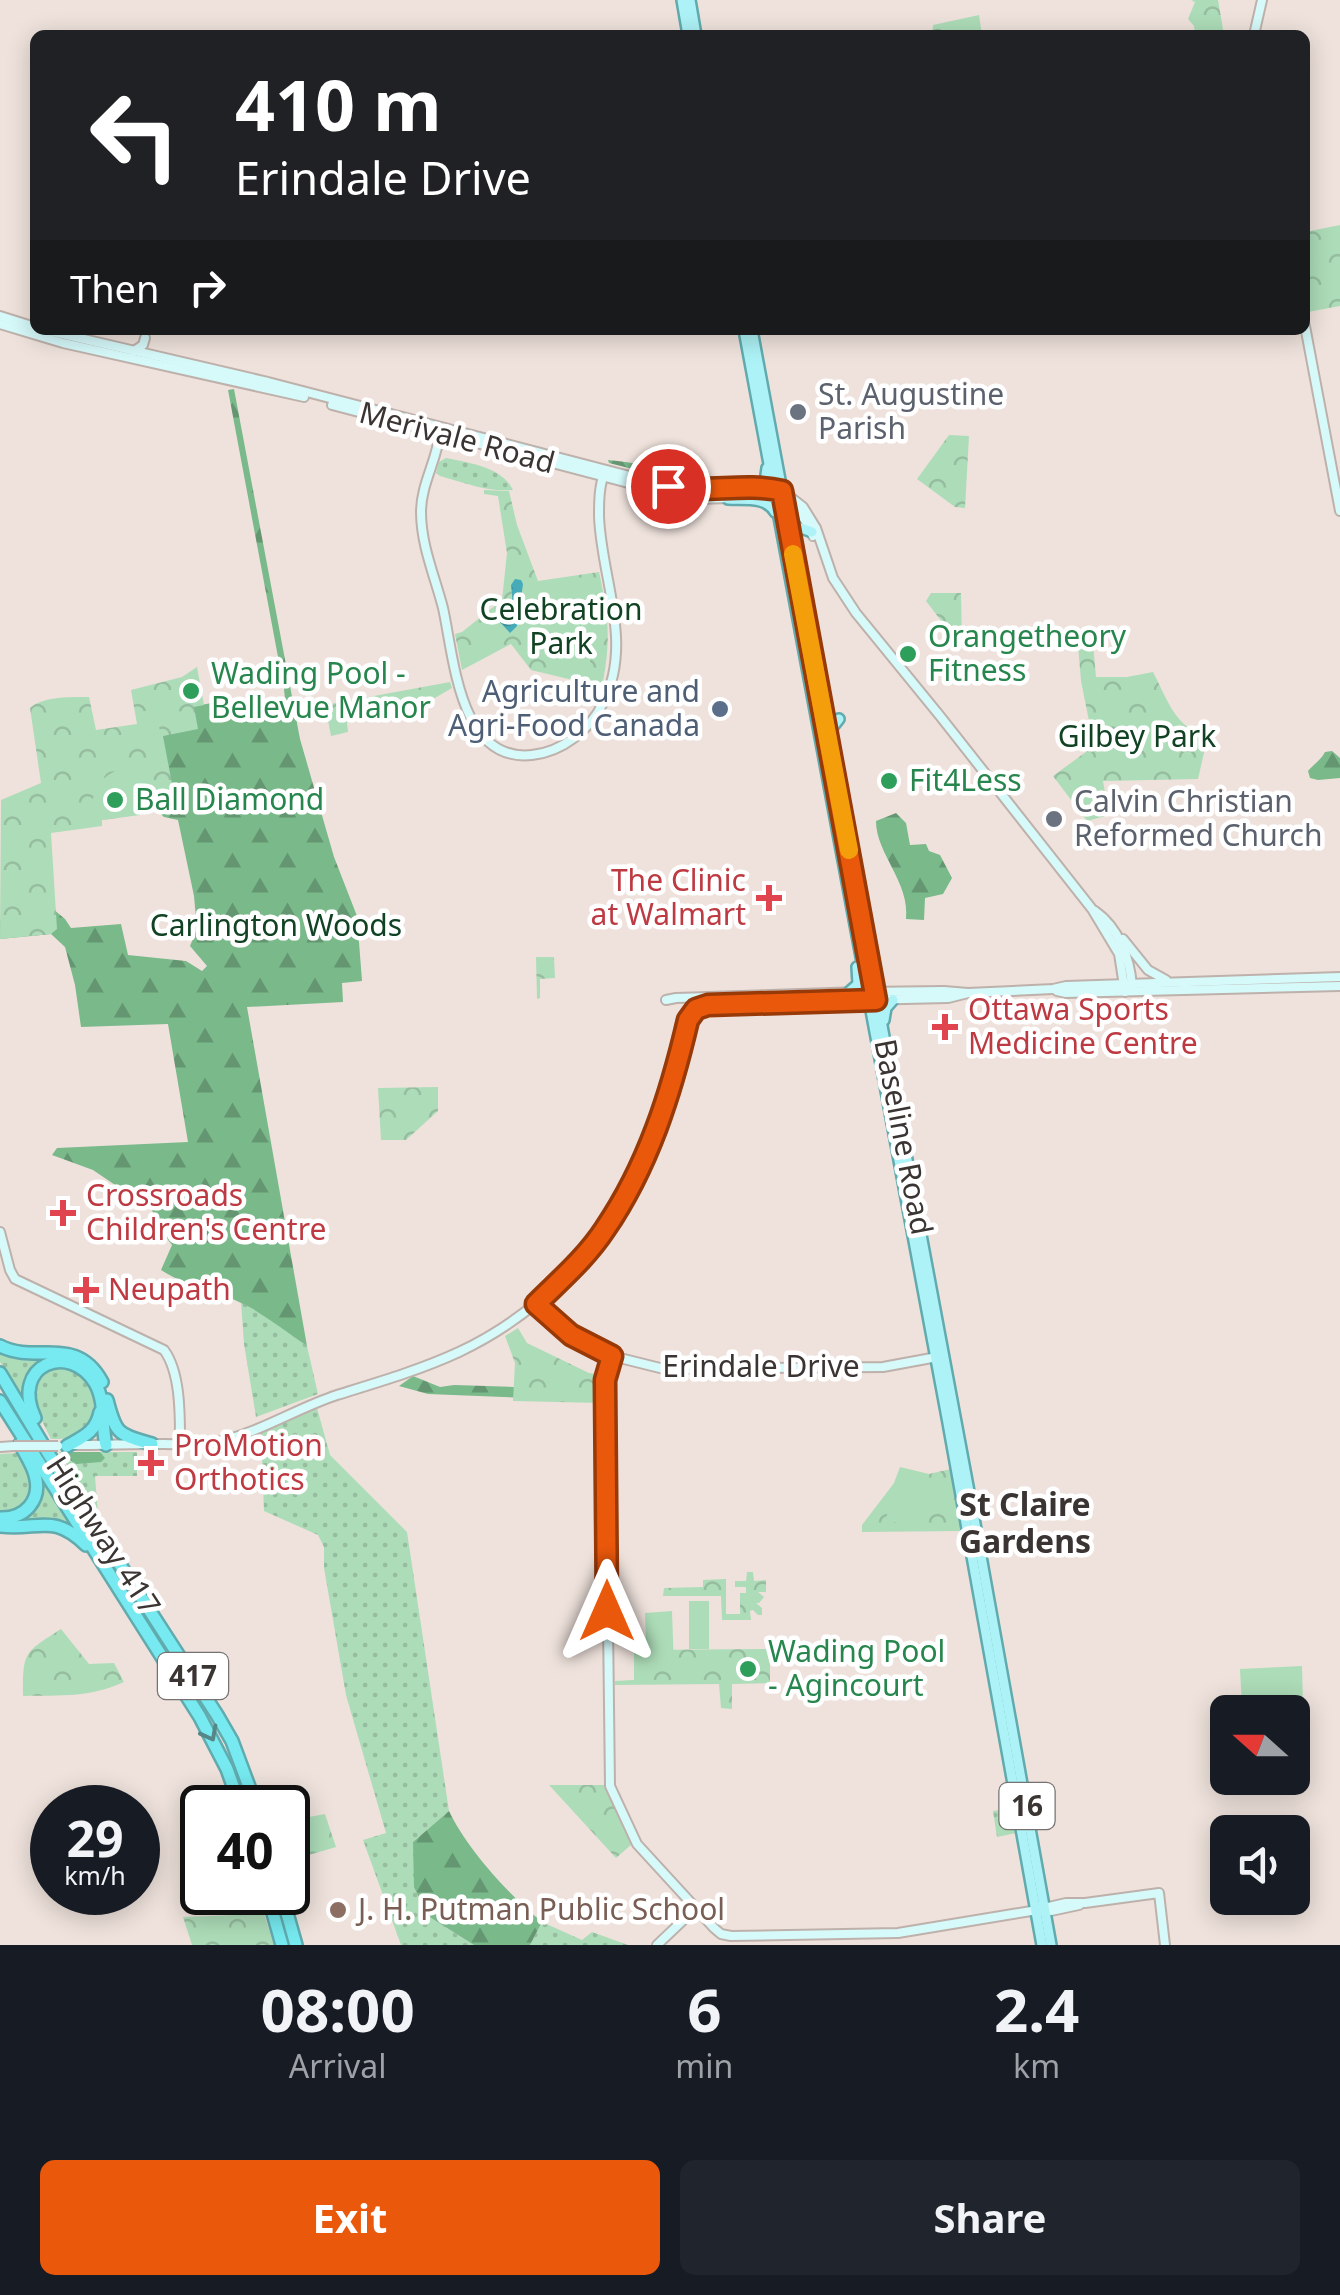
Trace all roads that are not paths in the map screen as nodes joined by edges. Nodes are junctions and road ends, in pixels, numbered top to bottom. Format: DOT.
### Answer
graph roads {
  1 [pos="682,0"];
  2 [pos="690,0"];
  3 [pos="1262,0"];
  4 [pos="687,30"];
  5 [pos="695,30"];
  6 [pos="1255,30"];
  7 [pos="0,316"];
  8 [pos="0,324"];
  9 [pos="30,325"];
  10 [pos="30,333"];
  11 [pos="37,335"];
  12 [pos="65,335"];
  13 [pos="745,335"];
  14 [pos="753,335"];
  15 [pos="1307,335"];
  16 [pos="145,338"];
  17 [pos="94,342"];
  18 [pos="64,343"];
  19 [pos="134,351"];
  20 [pos="762,404"];
  21 [pos="439,431"];
  22 [pos="766,446"];
  23 [pos="605,474"];
  24 [pos="754,488"];
  25 [pos="779,495"];
  26 [pos="728,499"];
  27 [pos="1340,512"];
  28 [pos="812,532"];
  29 [pos="786,535"];
  30 [pos="856,613"];
  31 [pos="810,658"];
  32 [pos="822,705"];
  33 [pos="823,720"];
  34 [pos="830,749"];
  35 [pos="837,811"];
  36 [pos="1092,909"];
  37 [pos="855,924"];
  38 [pos="1110,925"];
  39 [pos="1118,954"];
  40 [pos="1340,977"];
  41 [pos="1176,982"];
  42 [pos="1317,982"];
  43 [pos="1100,985"];
  44 [pos="1340,986"];
  45 [pos="1128,988"];
  46 [pos="1053,989"];
  47 [pos="848,992"];
  48 [pos="968,993"];
  49 [pos="872,996"];
  50 [pos="749,1000"];
  51 [pos="892,1000"];
  52 [pos="704,1002"];
  53 [pos="684,1016"];
  54 [pos="883,1033"];
  55 [pos="673,1072"];
  56 [pos="898,1133"];
  57 [pos="0,1232"];
  58 [pos="536,1304"];
  59 [pos="0,1346"];
  60 [pos="612,1356"];
  61 [pos="940,1356"];
  62 [pos="0,1373"];
  63 [pos="104,1400"];
  64 [pos="0,1403"];
  65 [pos="106,1444"];
  66 [pos="152,1444"];
  67 [pos="180,1444"];
  68 [pos="0,1446"];
  69 [pos="57,1448"];
  70 [pos="0,1518"];
  71 [pos="0,1526"];
  72 [pos="122,1592"];
  73 [pos="233,1785"];
  74 [pos="248,1785"];
  75 [pos="696,1908"];
  76 [pos="1040,1909"];
  77 [pos="274,1915"];
  78 [pos="288,1915"];
  79 [pos="282,1945"];
  80 [pos="296,1945"];
  81 [pos="657,1945"];
  82 [pos="1042,1945"];
  83 [pos="1051,1945"];
  84 [pos="1165,1945"];
  1 -- 4 [label="main road"];
  2 -- 5 [label="main road"];
  3 -- 6 [label="main road"];
  7 -- 9 [label="main road"];
  8 -- 10 [label="main road, Merivale Road"];
  11 -- 18 [label="main road, Merivale Road"];
  12 -- 17 [label="main road, Merivale Road"];
  13 -- 20 [label="main road, Baseline Road / 16"];
  14 -- 20 [label="main road, Baseline Road / 16"];
  15 -- 27 [label="main road"];
  16 -- 19 [label="main road"];
  17 -- 18 [label="main road"];
  17 -- 19 [label="main road, Merivale Road"];
  18 -- 21 [label="main road, Merivale Road"];
  19 -- 21 [label="main road, Merivale Road"];
  20 -- 22 [label="main road, Baseline Road / 16"];
  20 -- 25 [label="main road, Baseline Road / 16"];
  21 -- 23 [label="main road, Merivale Road"];
  21 -- 23 [label="main road"];
  22 -- 24 [label="main road"];
  22 -- 25 [label="main road, Baseline Road / 16"];
  23 -- 24 [label="main road, Merivale Road"];
  23 -- 26 [label="main road, Merivale Road"];
  24 -- 25 [label="main road, Merivale Road"];
  25 -- 26 [label="main road, Merivale Road"];
  25 -- 28 [label="main road"];
  25 -- 29 [label="main road, Baseline Road / 16"];
  25 -- 30 [label="main road"];
  26 -- 29 [label="main road"];
  28 -- 29 [label="main road"];
  28 -- 30 [label="main road"];
  29 -- 31 [label="main road, Baseline Road / 16"];
  30 -- 36 [label="main road"];
  31 -- 32 [label="main road, Baseline Road / 16"];
  31 -- 33 [label="main road, Baseline Road / 16"];
  32 -- 33 [label="main road, Baseline Road / 16"];
  32 -- 34 [label="main road"];
  33 -- 34 [label="main road, Baseline Road / 16"];
  33 -- 35 [label="main road, Baseline Road / 16"];
  34 -- 35 [label="main road, Baseline Road / 16"];
  35 -- 37 [label="main road, Baseline Road / 16"];
  35 -- 49 [label="main road, Baseline Road / 16"];
  36 -- 38 [label="main road"];
  36 -- 39 [label="main road"];
  37 -- 47 [label="main road"];
  37 -- 49 [label="main road, Baseline Road / 16"];
  38 -- 41 [label="main road"];
  38 -- 45 [label="main road"];
  39 -- 43 [label="main road"];
  39 -- 45 [label="main road"];
  40 -- 42 [label="main road"];
  41 -- 42 [label="main road"];
  41 -- 45 [label="main road"];
  42 -- 44 [label="main road"];
  42 -- 45 [label="main road"];
  43 -- 45 [label="main road"];
  43 -- 46 [label="main road"];
  45 -- 46 [label="main road"];
  46 -- 48 [label="main road"];
  47 -- 49 [label="main road"];
  47 -- 50 [label="main road"];
  48 -- 49 [label="main road"];
  48 -- 51 [label="main road"];
  49 -- 50 [label="main road"];
  49 -- 51 [label="main road"];
  49 -- 54 [label="main road, Baseline Road / 16"];
  49 -- 56 [label="main road, Baseline Road / 16"];
  50 -- 52 [label="main road"];
  51 -- 54 [label="main road"];
  52 -- 53 [label="main road"];
  52 -- 53 [label="main road"];
  52 -- 55 [label="main road"];
  53 -- 55 [label="main road"];
  54 -- 56 [label="main road, Baseline Road / 16"];
  55 -- 58 [label="main road"];
  56 -- 61 [label="main road, Baseline Road / 16"];
  57 -- 67 [label="main road"];
  58 -- 60 [label="main road, Erindale Drive"];
  58 -- 67 [label="main road"];
  59 -- 63 [label="highway"];
  60 -- 61 [label="main road, Erindale Drive"];
  60 -- 75 [label="main road"];
  61 -- 76 [label="main road, Baseline Road / 16"];
  62 -- 69 [label="highway, Highway 417 / 417"];
  63 -- 65 [label="highway"];
  63 -- 66 [label="highway"];
  63 -- 69 [label="highway"];
  63 -- 69 [label="highway"];
  64 -- 70 [label="highway"];
  64 -- 72 [label="highway, 417"];
  65 -- 66 [label="main road"];
  65 -- 69 [label="main road"];
  66 -- 67 [label="main road"];
  68 -- 69 [label="main road, bridge"];
  69 -- 74 [label="highway, Highway 417 / 417"];
  71 -- 72 [label="highway"];
  72 -- 73 [label="highway, 417, one-way"];
  75 -- 76 [label="main road"];
  75 -- 81 [label="main road"];
  76 -- 82 [label="main road, Baseline Road / 16"];
  76 -- 83 [label="main road, Baseline Road / 16"];
  76 -- 84 [label="main road"];
  77 -- 79 [label="highway"];
  78 -- 80 [label="highway"];
}
